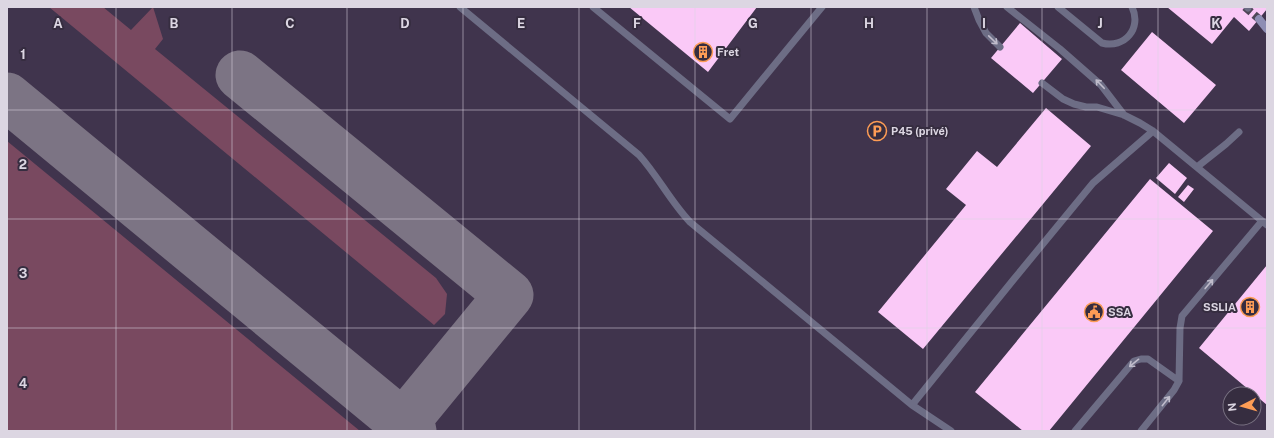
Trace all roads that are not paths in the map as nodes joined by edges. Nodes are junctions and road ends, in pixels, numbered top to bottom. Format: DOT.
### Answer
graph roads {
  1 [pos="460,7"];
  2 [pos="593,7"];
  3 [pos="822,7"];
  4 [pos="974,7"];
  5 [pos="1007,7"];
  6 [pos="1058,7"];
  7 [pos="1132,7"];
  8 [pos="1258,19"];
  9 [pos="1267,29"];
  10 [pos="1000,47"];
  11 [pos="1042,83"];
  12 [pos="1124,115"];
  13 [pos="1153,131"];
  14 [pos="1239,132"];
  15 [pos="1197,167"];
  16 [pos="1264,223"];
  17 [pos="1178,381"];
  18 [pos="912,405"];
  19 [pos="951,431"];
  20 [pos="1075,431"];
  21 [pos="1141,431"];
  1 -- 18 [label="lane"];
  2 -- 3 [label="lane"];
  4 -- 10 [label="lane, one-way"];
  12 -- 5 [label="lane, one-way"];
  6 -- 7 [label="lane"];
  8 -- 9 [label="street"];
  11 -- 12 [label="lane"];
  12 -- 13 [label="lane"];
  13 -- 15 [label="lane"];
  13 -- 18 [label="lane"];
  14 -- 15 [label="lane"];
  15 -- 16 [label="lane"];
  17 -- 16 [label="lane, one-way"];
  17 -- 20 [label="lane, one-way"];
  21 -- 17 [label="lane, one-way"];
  18 -- 19 [label="lane"];
}
